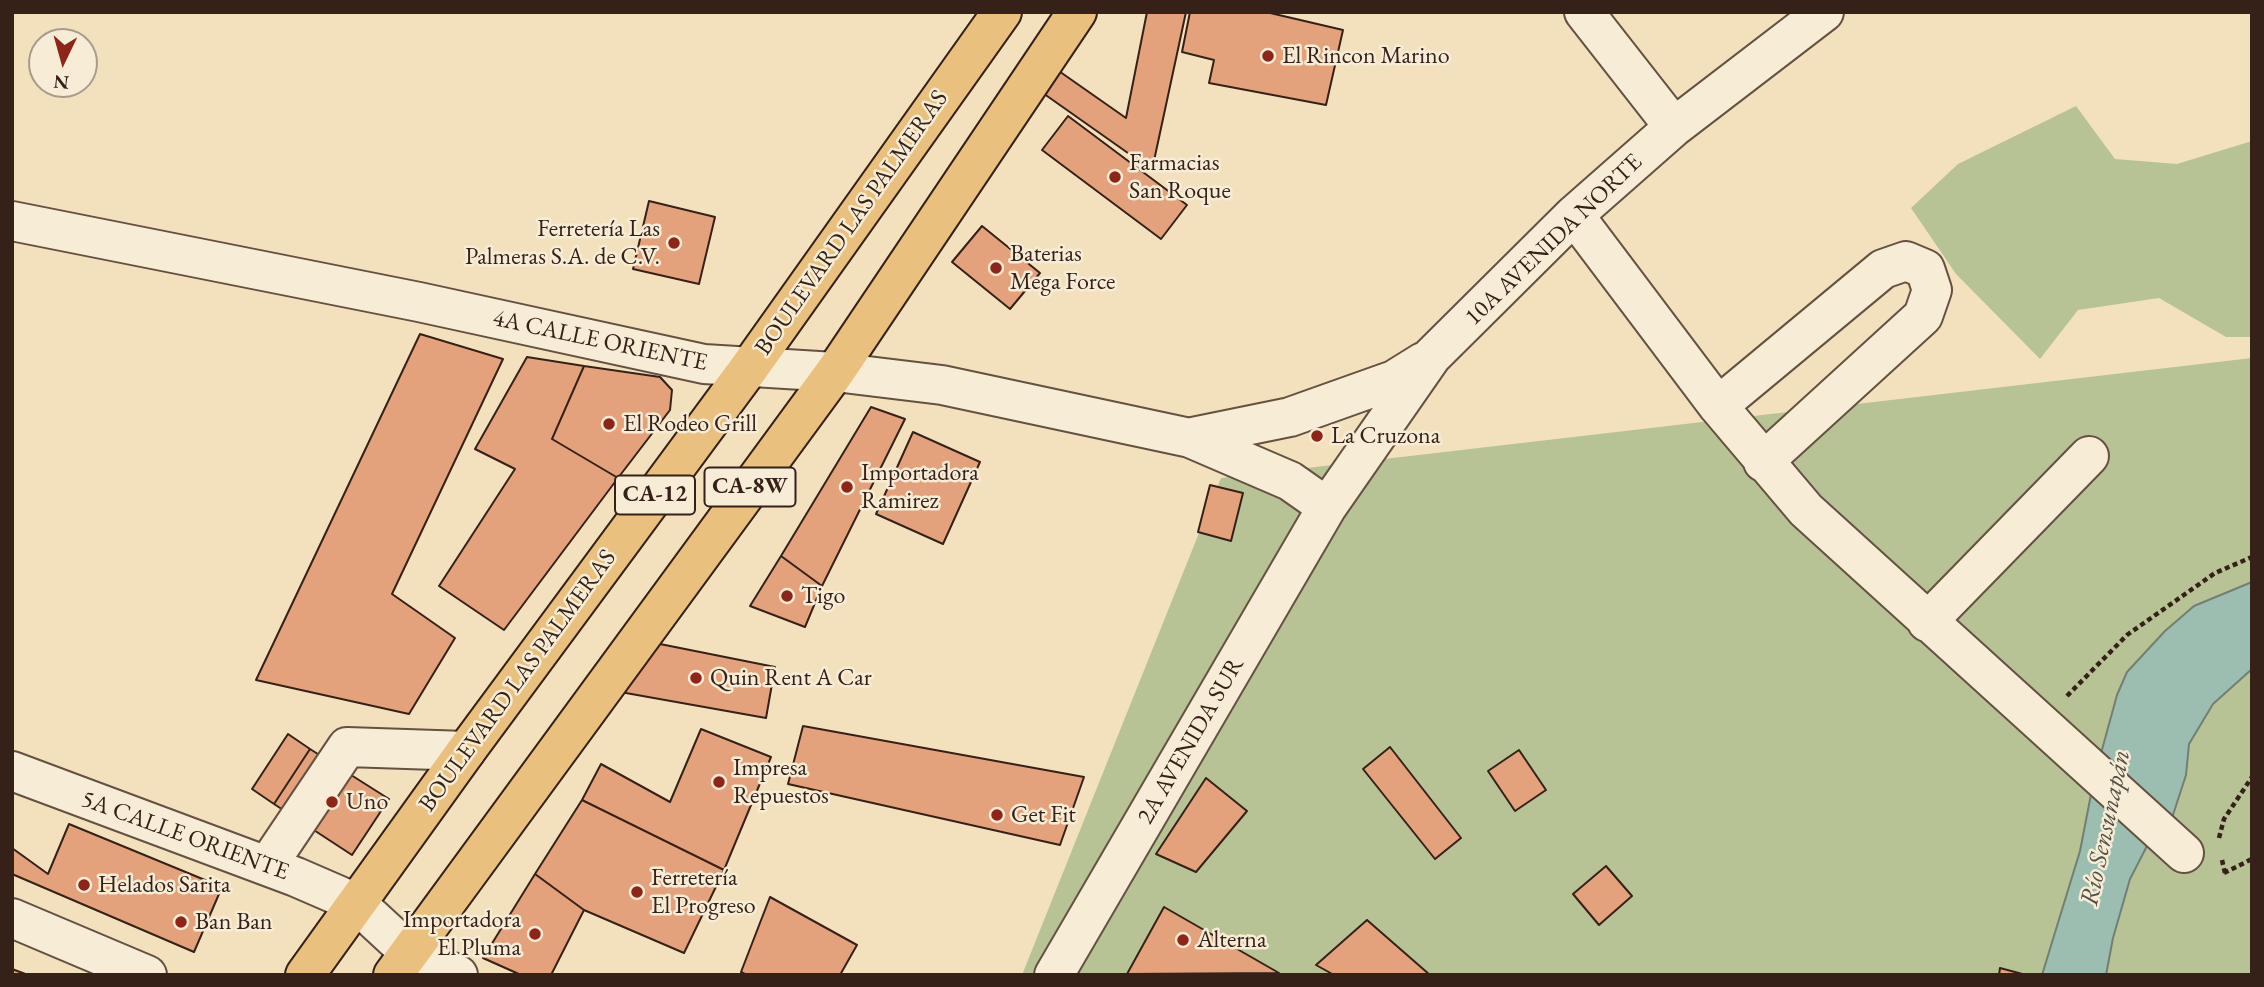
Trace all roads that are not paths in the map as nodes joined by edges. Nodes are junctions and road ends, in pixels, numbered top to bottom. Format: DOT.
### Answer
graph roads {
  1 [pos="1002,12"];
  2 [pos="1077,12"];
  3 [pos="1584,12"];
  4 [pos="1824,12"];
  5 [pos="1674,127"];
  6 [pos="1574,215"];
  7 [pos="12,221"];
  8 [pos="1432,356"];
  9 [pos="748,368"];
  10 [pos="835,372"];
  11 [pos="1718,406"];
  12 [pos="1190,438"];
  13 [pos="2089,456"];
  14 [pos="1763,462"];
  15 [pos="1327,507"];
  16 [pos="1927,622"];
  17 [pos="466,751"];
  18 [pos="12,771"];
  19 [pos="2207,849"];
  20 [pos="267,866"];
  21 [pos="356,903"];
  22 [pos="12,918"];
  23 [pos="401,963"];
  24 [pos="147,975"];
  25 [pos="305,975"];
  26 [pos="458,975"];
  27 [pos="1054,975"];
  1 -- 9 [label="main road, BOULEVARD LAS PALMERAS / CA-12"];
  2 -- 10 [label="main road, CA-8W"];
  3 -- 5 [label="street"];
  4 -- 5 [label="street, 10A AVENIDA NORTE"];
  5 -- 6 [label="street, 10A AVENIDA NORTE"];
  6 -- 8 [label="street, 10A AVENIDA NORTE"];
  6 -- 11 [label="street"];
  7 -- 9 [label="street, 4A CALLE ORIENTE"];
  8 -- 12 [label="street, 4A CALLE ORIENTE"];
  8 -- 15 [label="street, 10A AVENIDA NORTE"];
  9 -- 10 [label="street, 4A CALLE ORIENTE"];
  9 -- 17 [label="main road, BOULEVARD LAS PALMERAS / CA-12"];
  10 -- 12 [label="street, 4A CALLE ORIENTE"];
  10 -- 23 [label="main road, CA-8W"];
  11 -- 14 [label="street"];
  11 -- 14 [label="street"];
  12 -- 15 [label="street, 4A CALLE ORIENTE"];
  13 -- 16 [label="street"];
  14 -- 16 [label="street"];
  15 -- 27 [label="street, 2A AVENIDA SUR"];
  16 -- 19 [label="street"];
  17 -- 20 [label="street"];
  17 -- 21 [label="main road, BOULEVARD LAS PALMERAS / CA-12"];
  18 -- 20 [label="street, 5A CALLE ORIENTE"];
  20 -- 21 [label="street, 5A CALLE ORIENTE"];
  21 -- 23 [label="street, 5A CALLE ORIENTE"];
  21 -- 25 [label="main road, BOULEVARD LAS PALMERAS / CA-12"];
  22 -- 24 [label="street"];
  23 -- 26 [label="street, 5A CALLE ORIENTE"];
}
